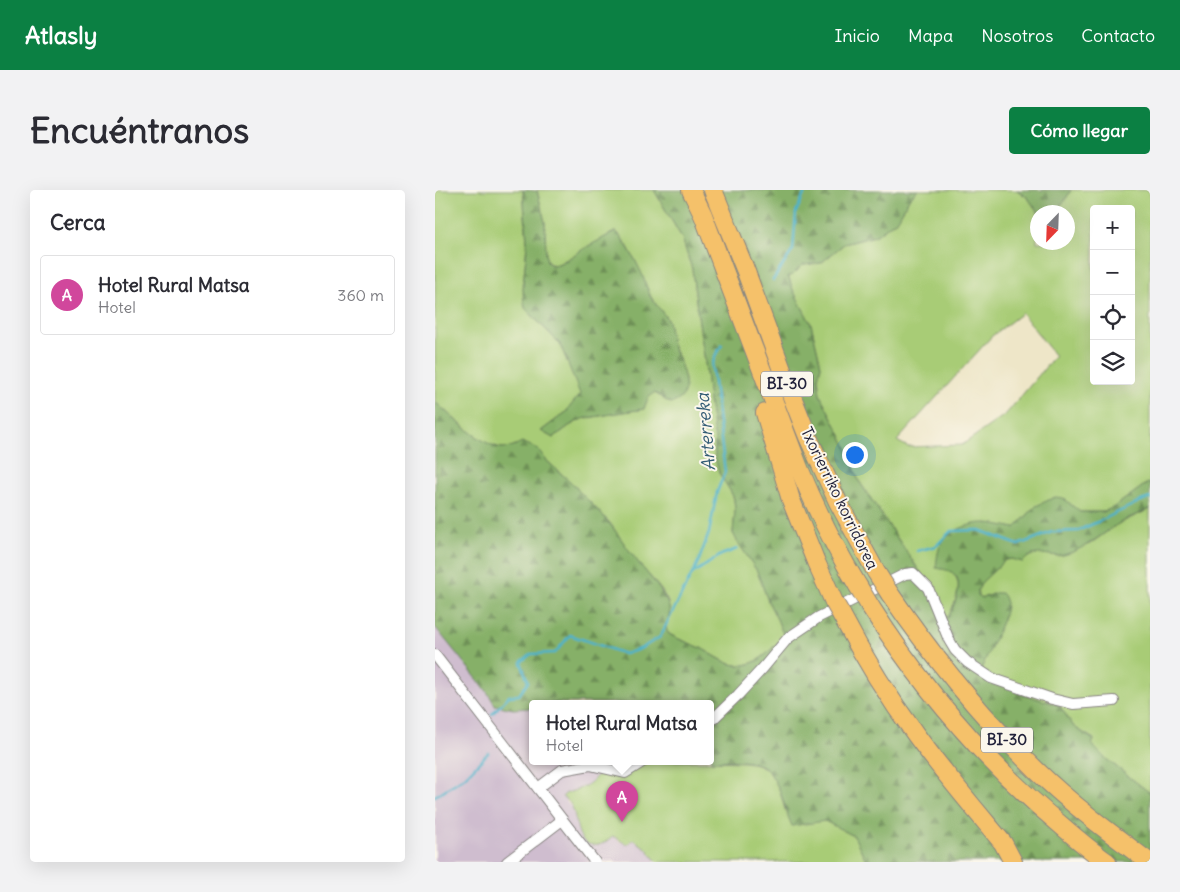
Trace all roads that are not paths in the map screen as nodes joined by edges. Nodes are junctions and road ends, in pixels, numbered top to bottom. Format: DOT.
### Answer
graph roads {
  1 [pos="691,190"];
  2 [pos="713,190"];
  3 [pos="703,215"];
  4 [pos="435,655"];
  5 [pos="1114,701"];
  6 [pos="714,718"];
  7 [pos="590,765"];
  8 [pos="590,765"];
  9 [pos="638,765"];
  10 [pos="538,788"];
  11 [pos="562,820"];
  12 [pos="507,862"];
  13 [pos="595,862"];
  14 [pos="1013,862"];
  15 [pos="1107,862"];
  16 [pos="1149,862"];
  1 -- 3 [label="highway, Txorierriko korridorea / BI-30"];
  2 -- 16 [label="highway, Txorierriko korridorea / BI-30, bridge"];
  3 -- 14 [label="highway"];
  3 -- 15 [label="highway, Txorierriko korridorea / BI-30, bridge"];
  4 -- 10 [label="street"];
  5 -- 6 [label="street"];
  7 -- 10 [label="street"];
  8 -- 9 [label="street"];
  10 -- 11 [label="street"];
  11 -- 12 [label="street"];
  11 -- 13 [label="street"];
}
